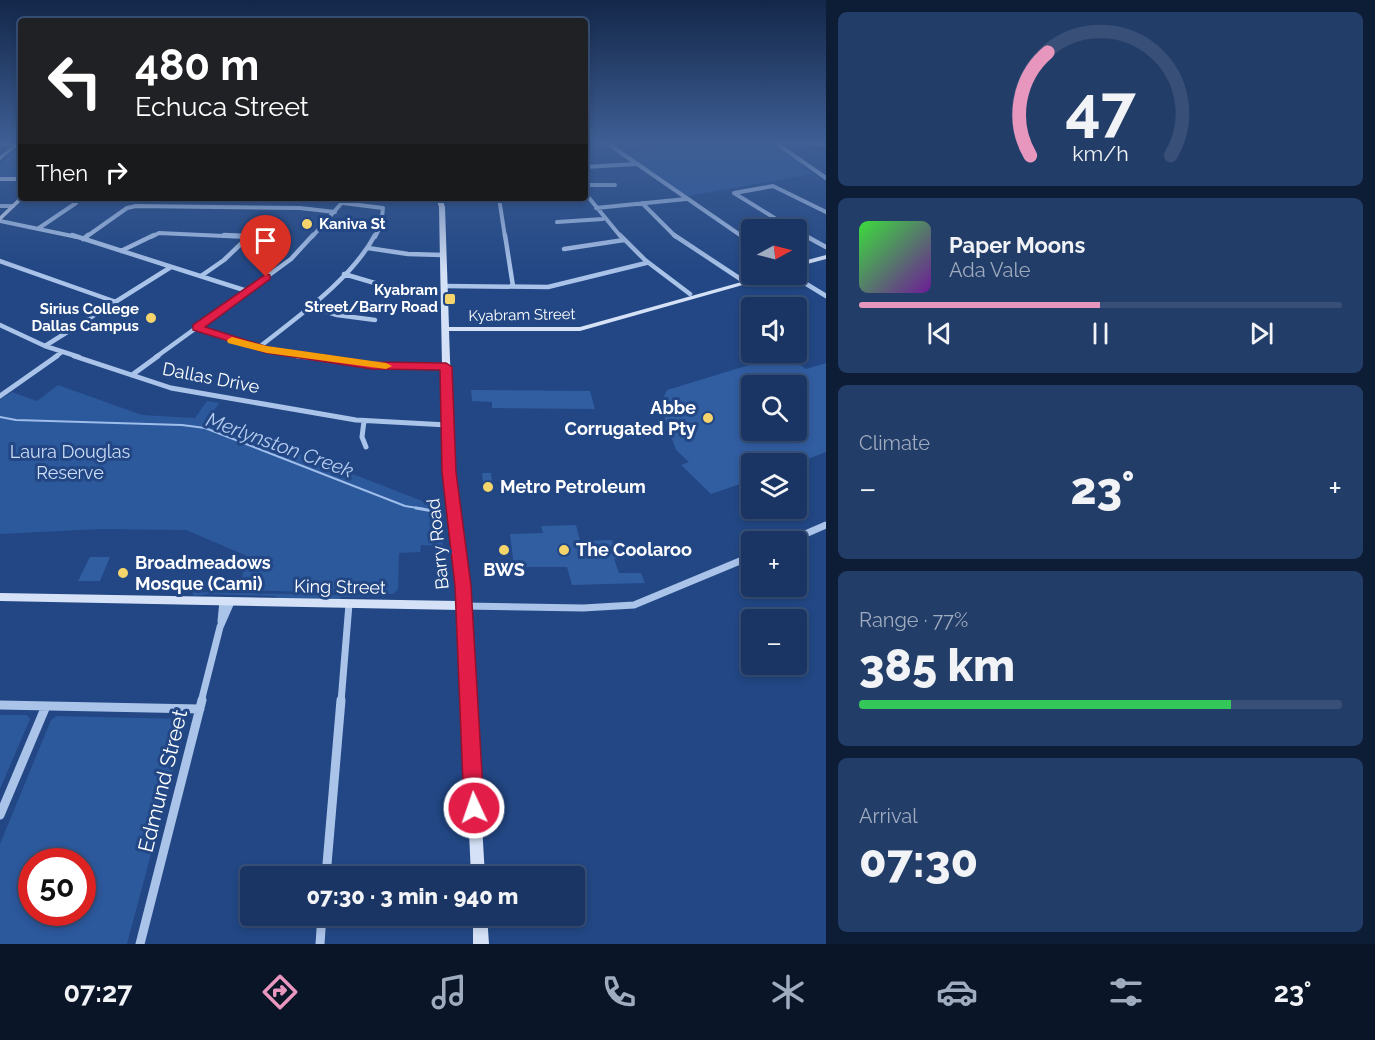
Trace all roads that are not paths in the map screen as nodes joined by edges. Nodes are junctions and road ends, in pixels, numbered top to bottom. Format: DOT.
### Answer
graph roads {
  1 [pos="666,185"];
  2 [pos="588,198"];
  3 [pos="686,199"];
  4 [pos="18,201"];
  5 [pos="345,201"];
  6 [pos="442,201"];
  7 [pos="499,201"];
  8 [pos="76,203"];
  9 [pos="642,203"];
  10 [pos="0,206"];
  11 [pos="13,206"];
  12 [pos="390,207"];
  13 [pos="383,208"];
  14 [pos="596,208"];
  15 [pos="335,212"];
  16 [pos="826,212"];
  17 [pos="603,219"];
  18 [pos="777,219"];
  19 [pos="0,220"];
  20 [pos="557,222"];
  21 [pos="39,228"];
  22 [pos="256,232"];
  23 [pos="246,236"];
  24 [pos="741,236"];
  25 [pos="807,237"];
  26 [pos="83,239"];
  27 [pos="624,240"];
  28 [pos="826,247"];
  29 [pos="368,248"];
  30 [pos="564,249"];
  31 [pos="121,251"];
  32 [pos="443,255"];
  33 [pos="825,260"];
  34 [pos="0,261"];
  35 [pos="646,263"];
  36 [pos="807,264"];
  37 [pos="171,267"];
  38 [pos="344,274"];
  39 [pos="201,276"];
  40 [pos="741,279"];
  41 [pos="741,280"];
  42 [pos="378,284"];
  43 [pos="741,284"];
  44 [pos="807,284"];
  45 [pos="444,286"];
  46 [pos="513,286"];
  47 [pos="247,291"];
  48 [pos="692,296"];
  49 [pos="826,296"];
  50 [pos="116,302"];
  51 [pos="309,306"];
  52 [pos="375,320"];
  53 [pos="0,326"];
  54 [pos="445,326"];
  55 [pos="196,328"];
  56 [pos="45,346"];
  57 [pos="258,348"];
  58 [pos="62,352"];
  59 [pos="446,367"];
  60 [pos="132,375"];
  61 [pos="0,396"];
  62 [pos="364,420"];
  63 [pos="447,421"];
  64 [pos="366,447"];
  65 [pos="826,525"];
  66 [pos="807,533"];
  67 [pos="741,561"];
  68 [pos="0,597"];
  69 [pos="227,601"];
  70 [pos="349,604"];
  71 [pos="464,606"];
  72 [pos="0,705"];
  73 [pos="46,706"];
  74 [pos="200,709"];
  75 [pos="0,815"];
  76 [pos="327,866"];
  77 [pos="477,866"];
  78 [pos="321,926"];
  79 [pos="480,926"];
  80 [pos="141,944"];
  81 [pos="320,944"];
  82 [pos="481,944"];
  1 -- 3 [label="street"];
  2 -- 14 [label="street"];
  3 -- 9 [label="street"];
  3 -- 24 [label="street"];
  4 -- 11 [label="street"];
  5 -- 13 [label="street"];
  5 -- 15 [label="street"];
  6 -- 32 [label="street, Barry Road"];
  7 -- 46 [label="street"];
  8 -- 21 [label="street"];
  9 -- 14 [label="street"];
  9 -- 40 [label="street"];
  10 -- 11 [label="street"];
  11 -- 19 [label="street"];
  12 -- 13 [label="street"];
  13 -- 29 [label="street"];
  14 -- 17 [label="street"];
  15 -- 26 [label="street"];
  15 -- 47 [label="street"];
  16 -- 18 [label="street"];
  17 -- 20 [label="street"];
  17 -- 27 [label="street"];
  19 -- 21 [label="street"];
  21 -- 26 [label="street"];
  22 -- 23 [label="street"];
  23 -- 31 [label="street"];
  23 -- 39 [label="street"];
  25 -- 28 [label="street"];
  26 -- 31 [label="street"];
  27 -- 30 [label="street"];
  27 -- 35 [label="street"];
  29 -- 32 [label="street"];
  29 -- 38 [label="street"];
  31 -- 37 [label="street"];
  32 -- 45 [label="street, Barry Road"];
  33 -- 36 [label="street"];
  34 -- 50 [label="street"];
  35 -- 46 [label="street"];
  35 -- 48 [label="street"];
  37 -- 39 [label="street"];
  37 -- 50 [label="street"];
  38 -- 42 [label="street"];
  38 -- 51 [label="street"];
  39 -- 47 [label="street"];
  41 -- 48 [label="street, Kyabram Street"];
  43 -- 48 [label="street, Kyabram Street"];
  44 -- 49 [label="street"];
  45 -- 46 [label="street"];
  45 -- 54 [label="street, Barry Road"];
  47 -- 55 [label="street"];
  48 -- 54 [label="street, Kyabram Street"];
  50 -- 56 [label="street"];
  51 -- 52 [label="street"];
  51 -- 57 [label="street"];
  53 -- 56 [label="street, Dallas Drive"];
  54 -- 59 [label="street, Barry Road"];
  55 -- 57 [label="street"];
  55 -- 60 [label="street"];
  56 -- 58 [label="street, Dallas Drive"];
  57 -- 59 [label="street"];
  58 -- 60 [label="street, Dallas Drive"];
  58 -- 61 [label="street"];
  59 -- 63 [label="street, Barry Road"];
  60 -- 62 [label="street, Dallas Drive"];
  62 -- 63 [label="street, Dallas Drive"];
  62 -- 64 [label="street"];
  63 -- 71 [label="street, Barry Road"];
  65 -- 66 [label="street"];
  67 -- 71 [label="street"];
  68 -- 69 [label="street, King Street"];
  69 -- 70 [label="street, King Street"];
  69 -- 74 [label="street, Edmund Street"];
  70 -- 71 [label="street, King Street"];
  70 -- 76 [label="street"];
  71 -- 77 [label="street, Barry Road"];
  72 -- 73 [label="street"];
  73 -- 74 [label="street"];
  73 -- 75 [label="street"];
  74 -- 80 [label="street, Edmund Street"];
  78 -- 81 [label="street"];
  79 -- 82 [label="street"];
}
